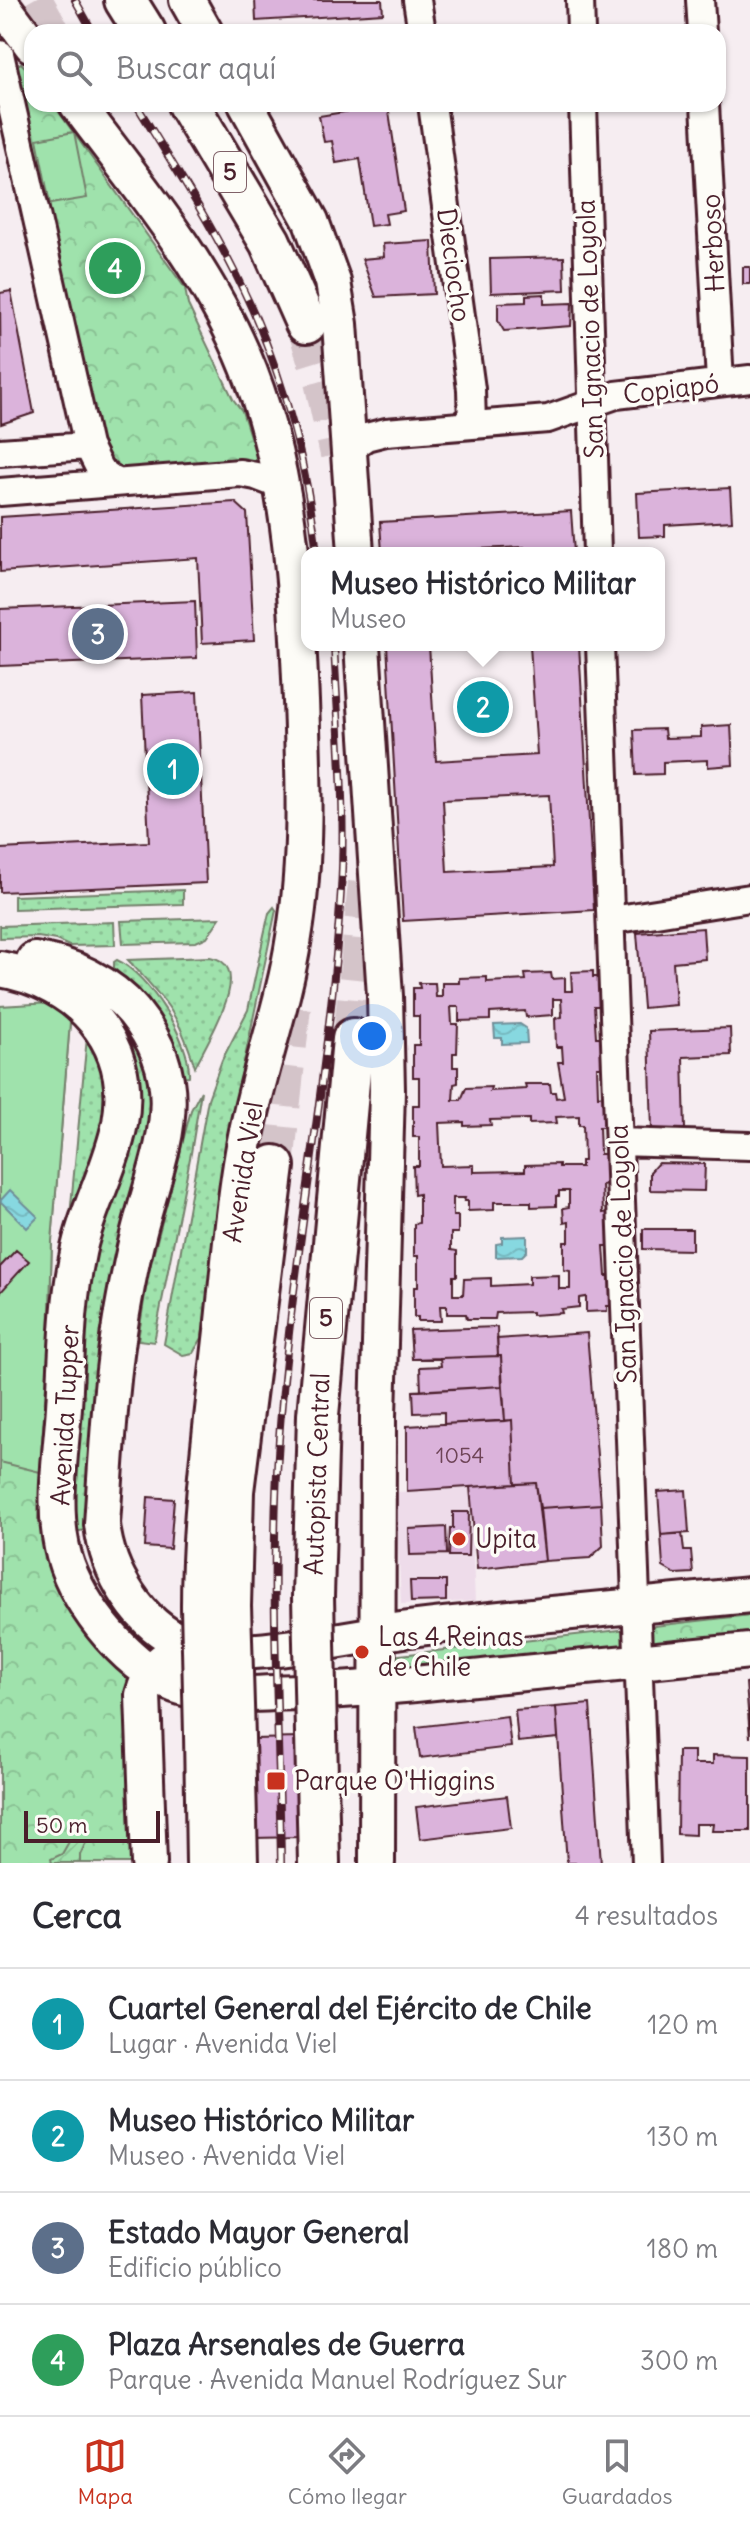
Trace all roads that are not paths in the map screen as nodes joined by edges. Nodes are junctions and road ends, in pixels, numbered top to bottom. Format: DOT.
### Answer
graph roads {
  1 [pos="125,0"];
  2 [pos="156,0"];
  3 [pos="187,0"];
  4 [pos="417,0"];
  5 [pos="580,0"];
  6 [pos="700,0"];
  7 [pos="0,2"];
  8 [pos="140,24"];
  9 [pos="170,24"];
  10 [pos="200,24"];
  11 [pos="421,24"];
  12 [pos="581,24"];
  13 [pos="702,24"];
  14 [pos="24,34"];
  15 [pos="0,54"];
  16 [pos="83,112"];
  17 [pos="193,112"];
  18 [pos="217,112"];
  19 [pos="251,112"];
  20 [pos="433,112"];
  21 [pos="583,112"];
  22 [pos="705,112"];
  23 [pos="270,242"];
  24 [pos="306,323"];
  25 [pos="750,379"];
  26 [pos="720,382"];
  27 [pos="592,402"];
  28 [pos="472,425"];
  29 [pos="88,446"];
  30 [pos="350,448"];
  31 [pos="0,452"];
  32 [pos="115,481"];
  33 [pos="282,486"];
  34 [pos="0,492"];
  35 [pos="356,547"];
  36 [pos="597,547"];
  37 [pos="362,651"];
  38 [pos="600,651"];
  39 [pos="750,898"];
  40 [pos="612,920"];
  41 [pos="0,960"];
  42 [pos="0,969"];
  43 [pos="353,1039"];
  44 [pos="618,1142"];
  45 [pos="750,1146"];
  46 [pos="274,1166"];
  47 [pos="750,1595"];
  48 [pos="214,1607"];
  49 [pos="635,1607"];
  50 [pos="378,1633"];
  51 [pos="197,1647"];
  52 [pos="750,1651"];
  53 [pos="639,1662"];
  54 [pos="152,1672"];
  55 [pos="377,1688"];
  56 [pos="218,1736"];
  57 [pos="149,1863"];
  58 [pos="204,1863"];
  59 [pos="237,1863"];
  60 [pos="319,1863"];
  61 [pos="377,1863"];
  62 [pos="646,1863"];
  1 -- 8 [label="highway"];
  2 -- 9 [label="highway"];
  3 -- 10 [label="main road"];
  4 -- 11 [label="street"];
  5 -- 12 [label="street"];
  6 -- 13 [label="street"];
  7 -- 14 [label="main road"];
  15 -- 29 [label="street"];
  16 -- 33 [label="main road, Avenida Viel"];
  17 -- 23 [label="highway, 5"];
  18 -- 23 [label="highway"];
  19 -- 30 [label="main road"];
  20 -- 28 [label="street, Dieciocho"];
  21 -- 27 [label="street, San Ignacio de Loyola"];
  22 -- 26 [label="street, Herboso"];
  23 -- 24 [label="highway, 5"];
  25 -- 26 [label="street, Copiapó"];
  26 -- 27 [label="street, Copiapó"];
  27 -- 28 [label="street, Copiapó"];
  27 -- 36 [label="street, San Ignacio de Loyola"];
  28 -- 30 [label="street, Copiapó"];
  29 -- 31 [label="street"];
  29 -- 32 [label="street"];
  30 -- 35 [label="main road"];
  32 -- 33 [label="street"];
  32 -- 34 [label="street"];
  33 -- 48 [label="main road, Avenida Viel"];
  37 -- 50 [label="main road"];
  38 -- 40 [label="street, San Ignacio de Loyola"];
  39 -- 40 [label="street"];
  40 -- 44 [label="street, San Ignacio de Loyola"];
  41 -- 51 [label="main road, Avenida Tupper"];
  42 -- 54 [label="main road, Avenida Tupper"];
  43 -- 60 [label="highway, Autopista Central / 5, bridge"];
  44 -- 45 [label="street"];
  44 -- 49 [label="street, San Ignacio de Loyola"];
  46 -- 48 [label="highway"];
  47 -- 49 [label="main road, Avenida Tupper"];
  48 -- 56 [label="highway, bridge"];
  49 -- 50 [label="main road, Avenida Tupper"];
  49 -- 53 [label="street, San Ignacio de Loyola"];
  50 -- 51 [label="main road, Avenida Tupper"];
  50 -- 55 [label="main road"];
  51 -- 54 [label="main road"];
  52 -- 53 [label="main road, Avenida Tupper"];
  53 -- 55 [label="main road, Avenida Tupper"];
  53 -- 62 [label="street, San Ignacio de Loyola"];
  54 -- 55 [label="main road, Avenida Tupper"];
  54 -- 57 [label="main road"];
  55 -- 61 [label="main road"];
  56 -- 58 [label="main road"];
  56 -- 59 [label="highway"];
}
